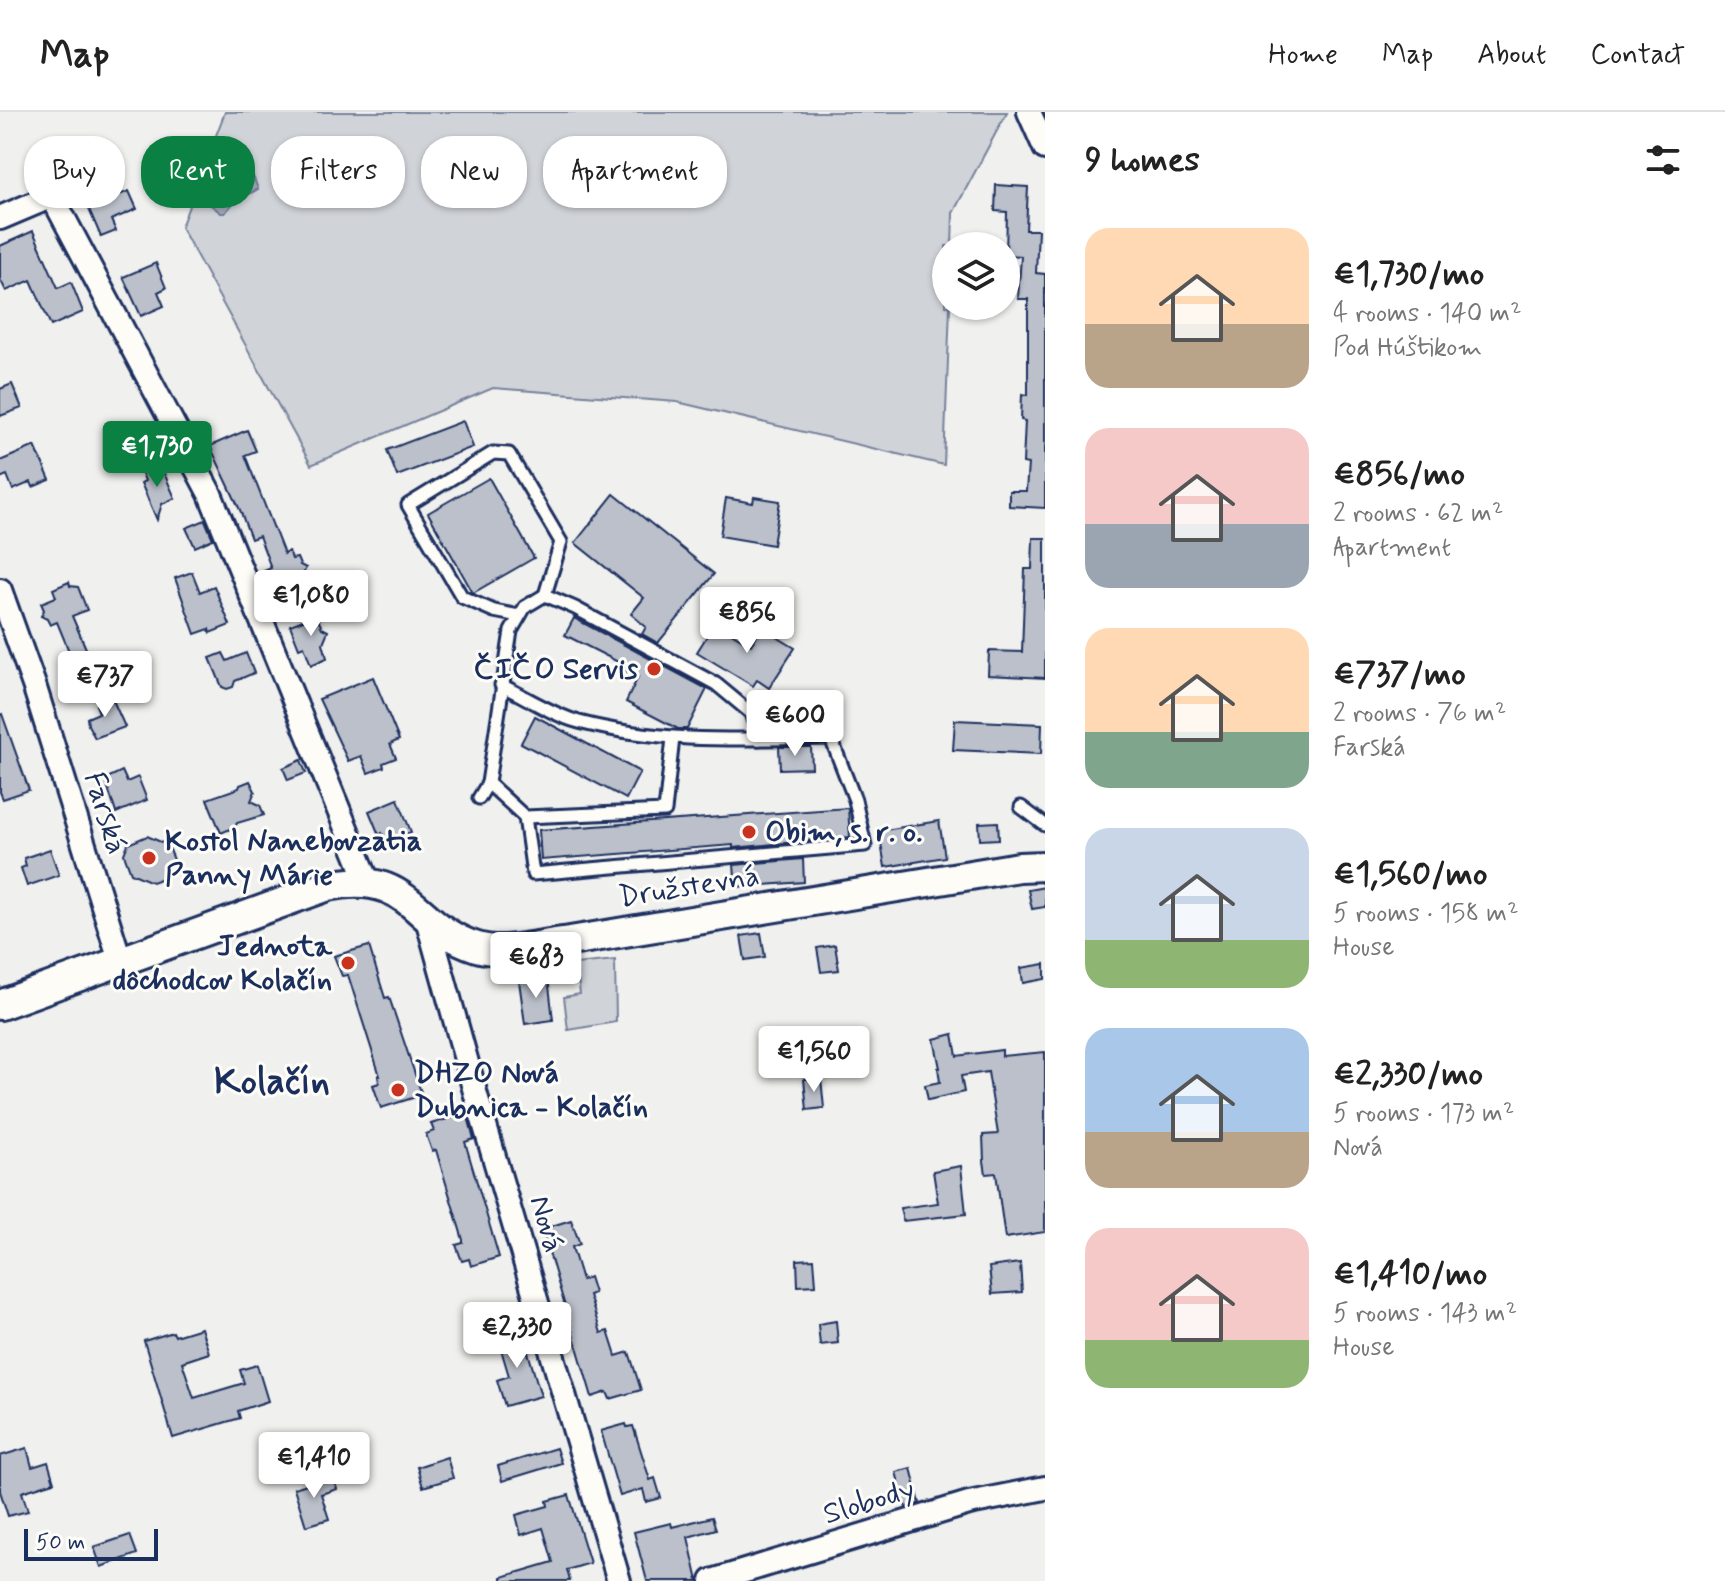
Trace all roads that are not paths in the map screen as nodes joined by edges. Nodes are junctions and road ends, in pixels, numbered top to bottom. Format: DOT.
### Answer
graph roads {
  1 [pos="1029,112"];
  2 [pos="1045,148"];
  3 [pos="0,218"];
  4 [pos="0,590"];
  5 [pos="545,595"];
  6 [pos="519,616"];
  7 [pos="501,685"];
  8 [pos="673,738"];
  9 [pos="759,739"];
  10 [pos="488,783"];
  11 [pos="479,798"];
  12 [pos="1021,807"];
  13 [pos="525,817"];
  14 [pos="1045,825"];
  15 [pos="1045,866"];
  16 [pos="368,882"];
  17 [pos="426,915"];
  18 [pos="474,946"];
  19 [pos="121,963"];
  20 [pos="444,976"];
  21 [pos="0,1005"];
  22 [pos="1045,1488"];
  23 [pos="619,1581"];
  24 [pos="712,1581"];
  1 -- 2 [label="street"];
  3 -- 16 [label="street"];
  4 -- 19 [label="street, Farská"];
  5 -- 6 [label="lane"];
  5 -- 6 [label="lane"];
  5 -- 9 [label="lane"];
  6 -- 7 [label="lane"];
  7 -- 8 [label="lane"];
  7 -- 10 [label="lane"];
  8 -- 9 [label="lane"];
  8 -- 13 [label="lane"];
  9 -- 13 [label="lane"];
  10 -- 11 [label="lane"];
  10 -- 13 [label="lane"];
  12 -- 14 [label="lane"];
  15 -- 18 [label="street, Družstevná"];
  16 -- 17 [label="street, Družstevná"];
  16 -- 19 [label="street, Družstevná"];
  17 -- 18 [label="street, Družstevná"];
  17 -- 20 [label="street, Nová"];
  18 -- 20 [label="street"];
  19 -- 21 [label="street, Družstevná"];
  20 -- 23 [label="street, Nová"];
  22 -- 24 [label="street, Slobody"];
}
